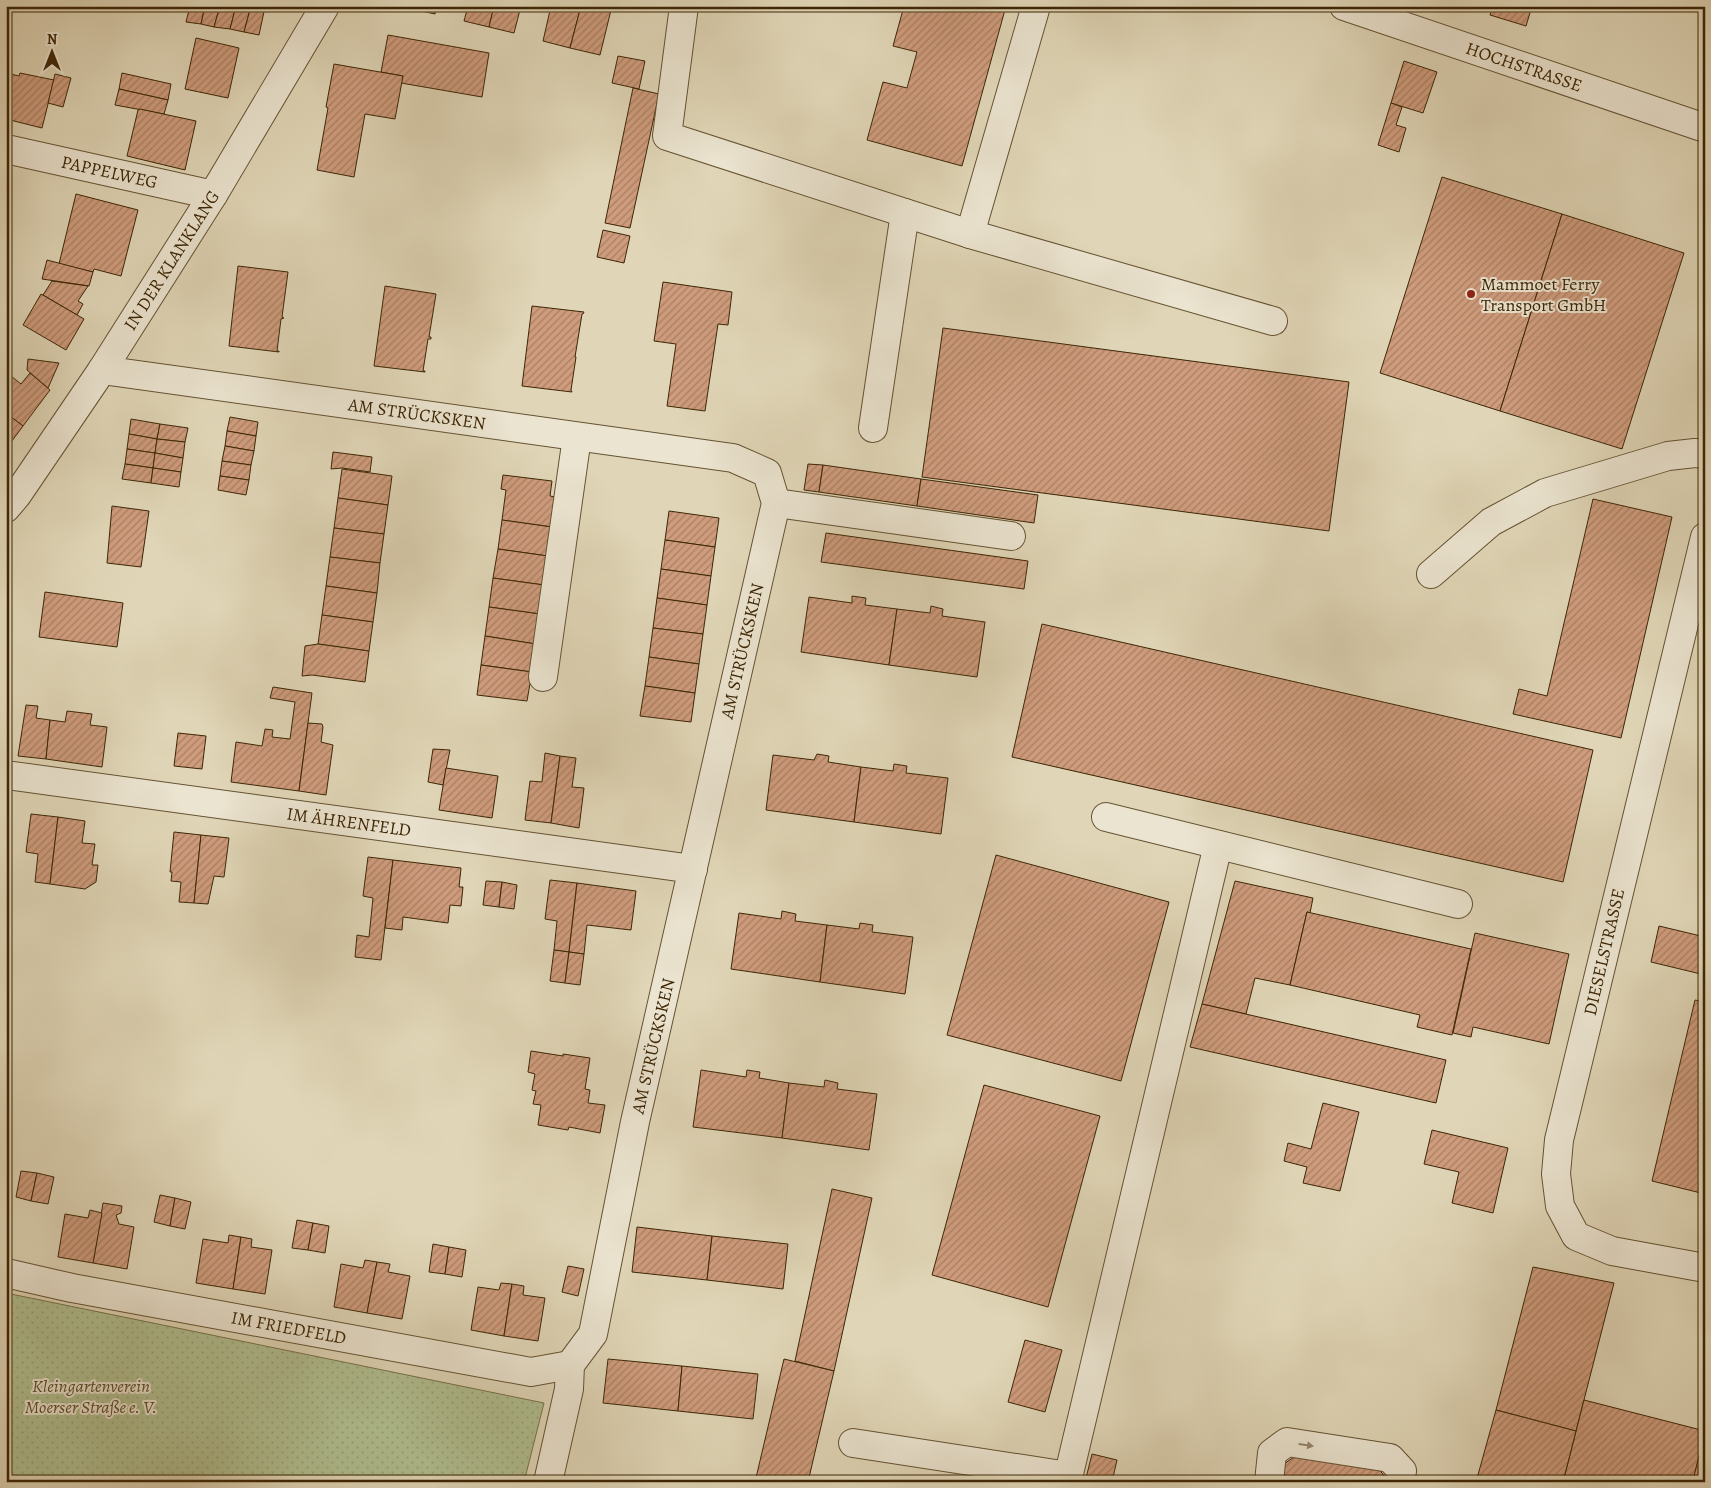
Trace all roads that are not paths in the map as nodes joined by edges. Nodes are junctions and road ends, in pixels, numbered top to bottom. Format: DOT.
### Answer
graph roads {
  1 [pos="325,6"];
  2 [pos="684,6"];
  3 [pos="1036,6"];
  4 [pos="1344,6"];
  5 [pos="1705,128"];
  6 [pos="6,149"];
  7 [pos="213,195"];
  8 [pos="905,213"];
  9 [pos="970,234"];
  10 [pos="1274,321"];
  11 [pos="102,370"];
  12 [pos="872,428"];
  13 [pos="577,437"];
  14 [pos="1705,454"];
  15 [pos="10,499"];
  16 [pos="776,502"];
  17 [pos="1011,536"];
  18 [pos="1705,537"];
  19 [pos="1431,574"];
  20 [pos="543,677"];
  21 [pos="6,775"];
  22 [pos="1106,817"];
  23 [pos="1218,845"];
  24 [pos="693,869"];
  25 [pos="1458,904"];
  26 [pos="1705,1268"];
  27 [pos="6,1274"];
  28 [pos="570,1365"];
  29 [pos="853,1443"];
  30 [pos="1068,1479"];
  31 [pos="548,1482"];
  32 [pos="1269,1482"];
  33 [pos="1400,1482"];
  1 -- 7 [label="street, IN DER KLANKLANG"];
  2 -- 8 [label="street"];
  3 -- 9 [label="street"];
  4 -- 5 [label="street, HOCHSTRASSE"];
  6 -- 7 [label="street, PAPPELWEG"];
  7 -- 11 [label="street, IN DER KLANKLANG"];
  8 -- 9 [label="street"];
  8 -- 12 [label="street"];
  9 -- 10 [label="street"];
  11 -- 13 [label="street, AM STRÜCKSKEN"];
  11 -- 15 [label="street, IN DER KLANKLANG"];
  13 -- 16 [label="street, AM STRÜCKSKEN"];
  13 -- 20 [label="street"];
  14 -- 19 [label="street"];
  16 -- 17 [label="street"];
  16 -- 24 [label="street, AM STRÜCKSKEN"];
  18 -- 26 [label="street, DIESELSTRASSE"];
  21 -- 24 [label="street, IM ÄHRENFELD"];
  22 -- 23 [label="street"];
  23 -- 25 [label="street"];
  23 -- 30 [label="street"];
  24 -- 28 [label="street, AM STRÜCKSKEN"];
  27 -- 28 [label="street, IM FRIEDFELD"];
  28 -- 31 [label="street"];
  29 -- 30 [label="street"];
  32 -- 33 [label="street, one-way"];
}
